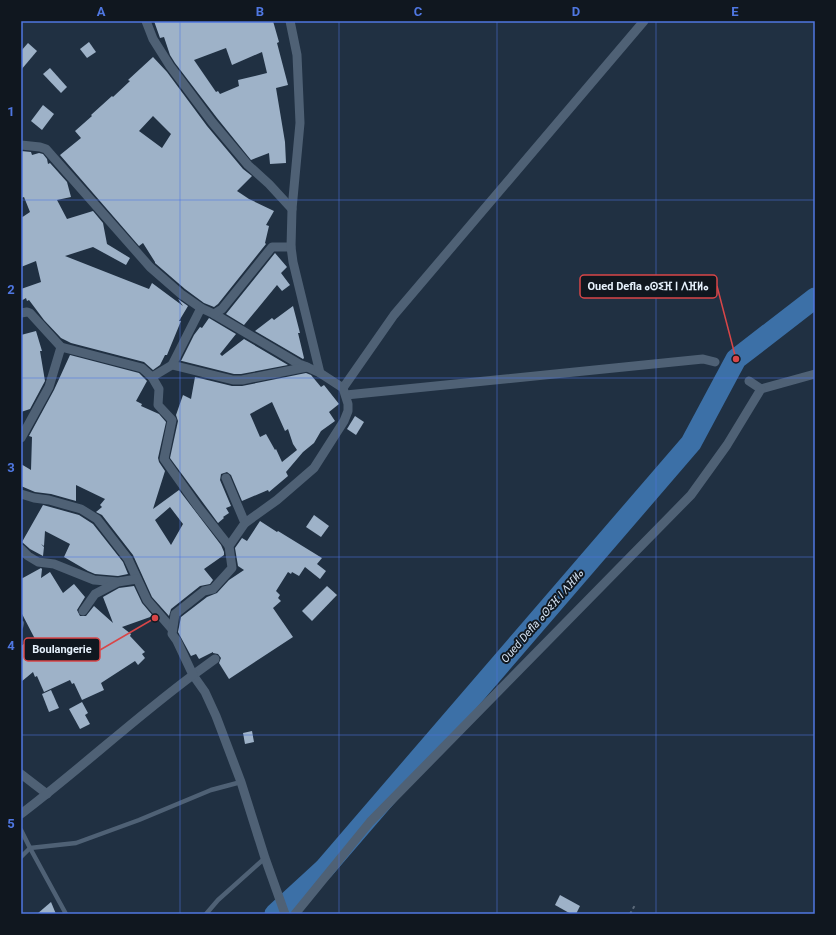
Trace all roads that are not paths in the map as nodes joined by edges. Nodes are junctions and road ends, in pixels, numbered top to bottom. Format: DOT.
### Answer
graph roads {
  1 [pos="146,21"];
  2 [pos="290,21"];
  3 [pos="644,21"];
  4 [pos="21,145"];
  5 [pos="292,209"];
  6 [pos="291,247"];
  7 [pos="201,308"];
  8 [pos="21,313"];
  9 [pos="214,314"];
  10 [pos="61,347"];
  11 [pos="715,362"];
  12 [pos="172,365"];
  13 [pos="307,368"];
  14 [pos="320,373"];
  15 [pos="815,374"];
  16 [pos="152,376"];
  17 [pos="749,382"];
  18 [pos="761,389"];
  19 [pos="344,392"];
  20 [pos="25,419"];
  21 [pos="21,438"];
  22 [pos="226,478"];
  23 [pos="21,494"];
  24 [pos="245,523"];
  25 [pos="228,546"];
  26 [pos="21,548"];
  27 [pos="137,579"];
  28 [pos="118,582"];
  29 [pos="83,611"];
  30 [pos="172,629"];
  31 [pos="215,659"];
  32 [pos="193,675"];
  33 [pos="21,774"];
  34 [pos="241,782"];
  35 [pos="47,794"];
  36 [pos="21,814"];
  37 [pos="21,830"];
  38 [pos="30,848"];
  39 [pos="21,857"];
  40 [pos="267,862"];
  41 [pos="66,914"];
  42 [pos="206,914"];
  43 [pos="285,914"];
  44 [pos="295,914"];
  1 -- 5 [label="street"];
  2 -- 5 [label="street"];
  3 -- 19 [label="street"];
  4 -- 7 [label="street"];
  5 -- 6 [label="street"];
  6 -- 9 [label="street"];
  6 -- 14 [label="street"];
  7 -- 9 [label="street"];
  7 -- 12 [label="street"];
  8 -- 10 [label="street"];
  9 -- 13 [label="street"];
  10 -- 16 [label="street"];
  10 -- 20 [label="street"];
  11 -- 19 [label="street"];
  12 -- 13 [label="street"];
  12 -- 16 [label="street"];
  13 -- 14 [label="street"];
  14 -- 19 [label="street"];
  15 -- 18 [label="street"];
  16 -- 25 [label="street"];
  17 -- 18 [label="street"];
  18 -- 44 [label="street"];
  19 -- 24 [label="street"];
  20 -- 21 [label="street"];
  22 -- 24 [label="street"];
  23 -- 27 [label="street"];
  24 -- 25 [label="street"];
  25 -- 30 [label="street"];
  26 -- 28 [label="street"];
  27 -- 28 [label="street"];
  27 -- 30 [label="street"];
  28 -- 29 [label="street"];
  30 -- 32 [label="street"];
  31 -- 32 [label="street"];
  32 -- 34 [label="street"];
  32 -- 35 [label="street"];
  33 -- 35 [label="street"];
  34 -- 38 [label="lane"];
  34 -- 40 [label="street"];
  35 -- 36 [label="street"];
  37 -- 38 [label="lane"];
  38 -- 39 [label="lane"];
  38 -- 41 [label="lane"];
  40 -- 42 [label="lane"];
  40 -- 43 [label="street"];
}
